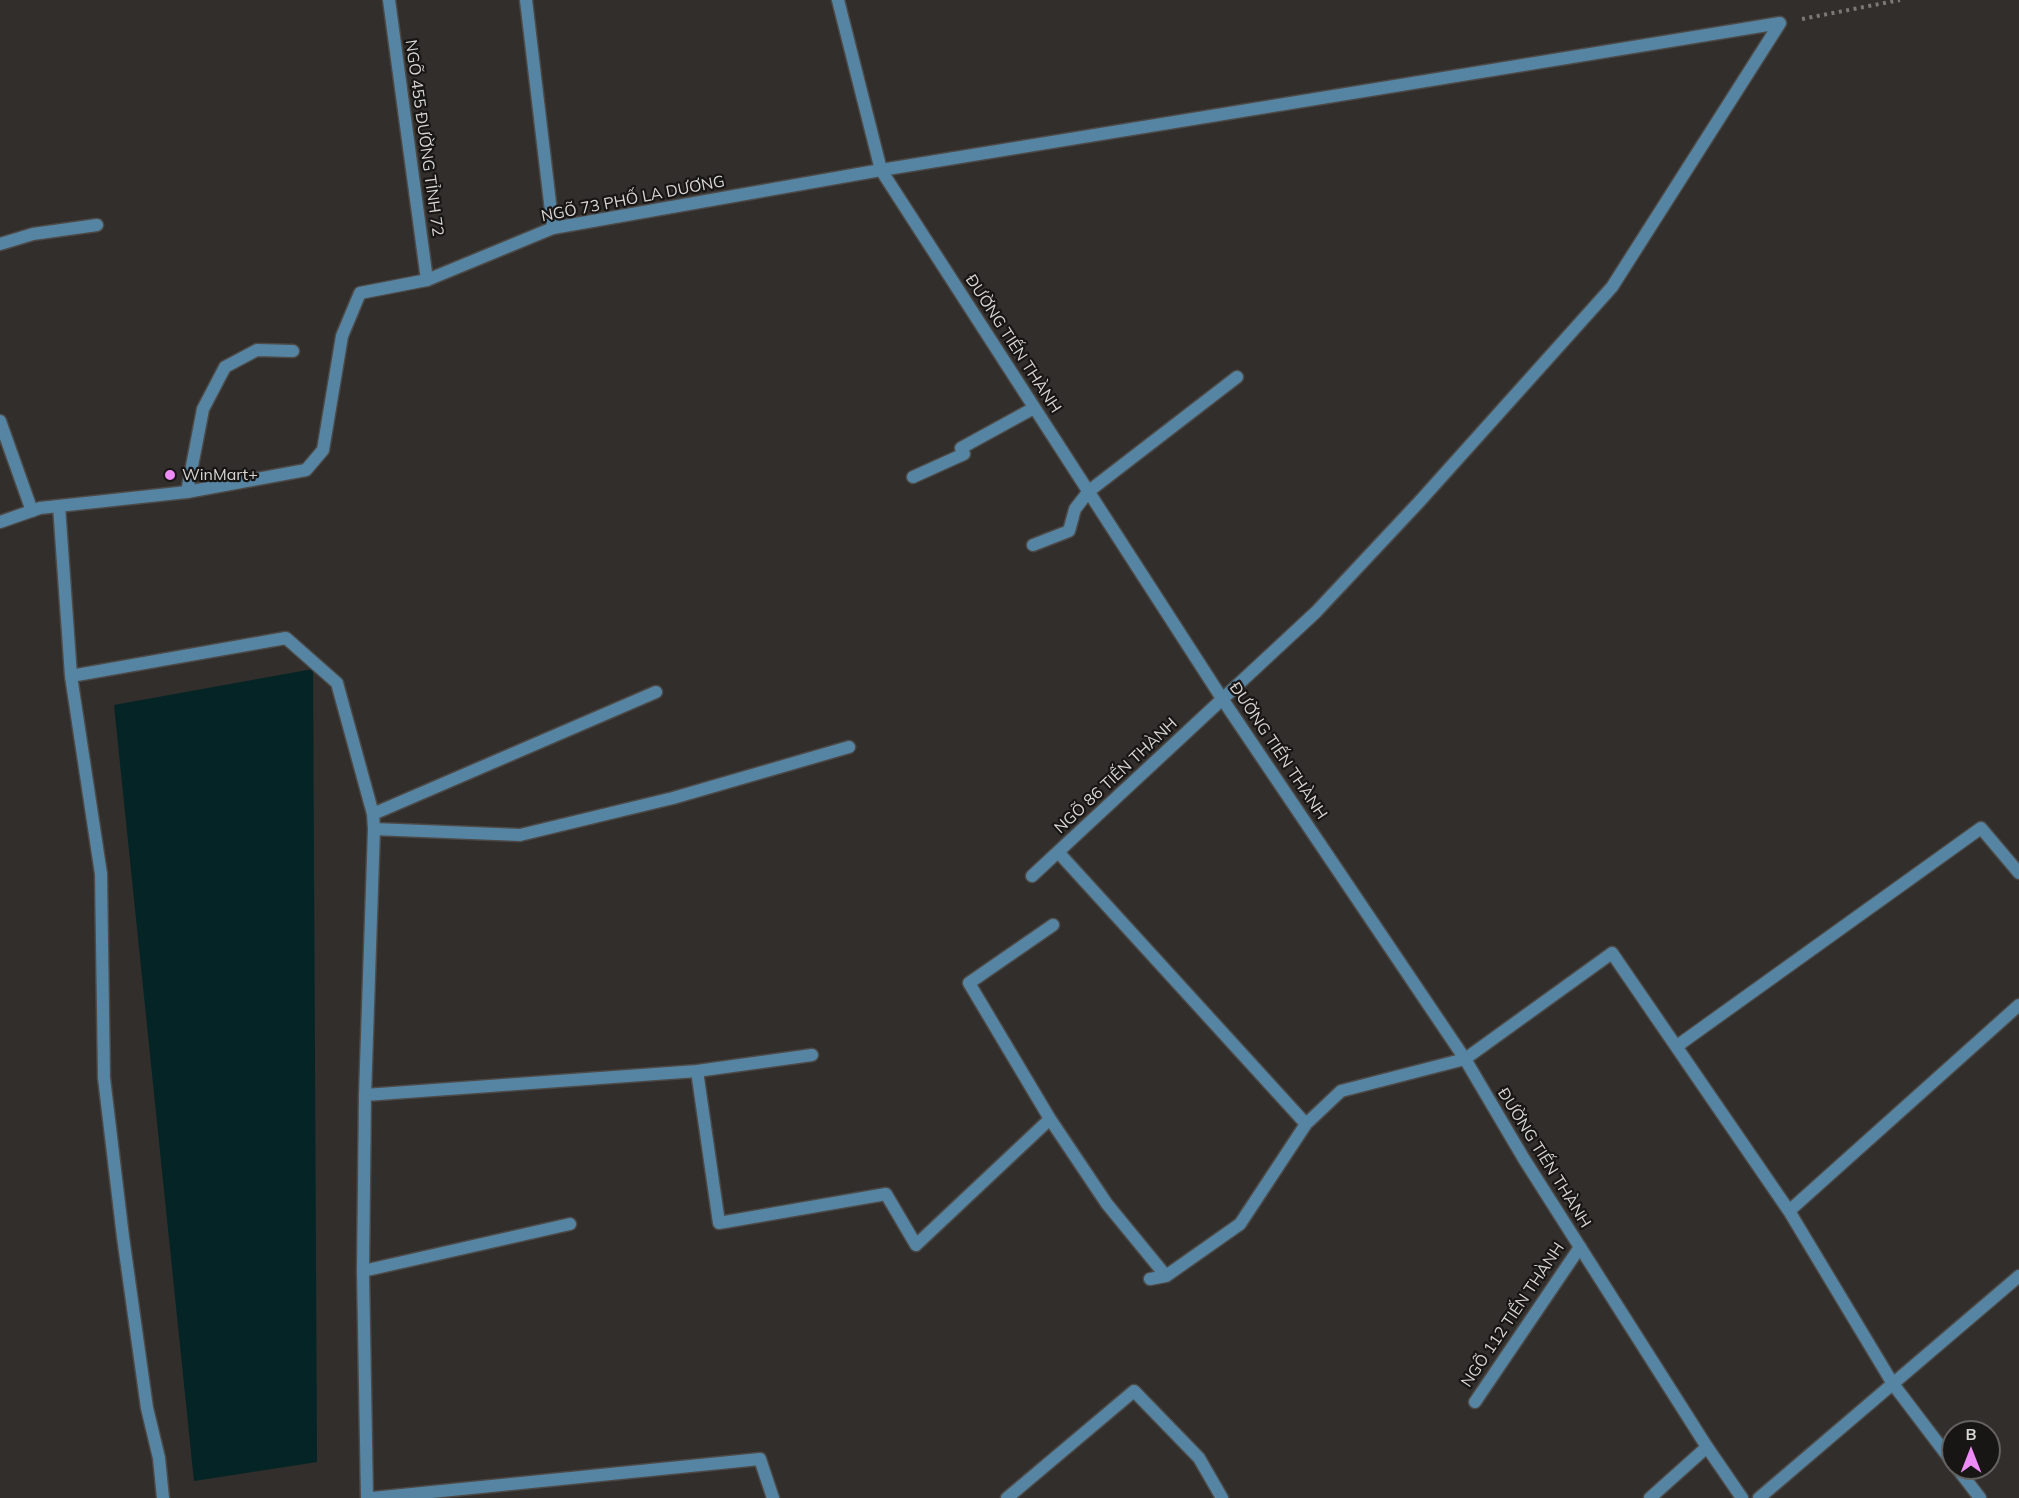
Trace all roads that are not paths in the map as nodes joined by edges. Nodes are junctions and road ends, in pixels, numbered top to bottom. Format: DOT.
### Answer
graph roads {
  1 [pos="388,0"];
  2 [pos="526,0"];
  3 [pos="838,0"];
  4 [pos="1780,23"];
  5 [pos="881,170"];
  6 [pos="97,225"];
  7 [pos="553,228"];
  8 [pos="0,244"];
  9 [pos="427,280"];
  10 [pos="293,351"];
  11 [pos="1237,377"];
  12 [pos="1034,408"];
  13 [pos="0,421"];
  14 [pos="913,477"];
  15 [pos="1089,491"];
  16 [pos="187,492"];
  17 [pos="59,506"];
  18 [pos="32,511"];
  19 [pos="0,522"];
  20 [pos="1033,545"];
  21 [pos="71,676"];
  22 [pos="656,692"];
  23 [pos="1223,700"];
  24 [pos="849,747"];
  25 [pos="374,814"];
  26 [pos="375,829"];
  27 [pos="1058,852"];
  28 [pos="2019,873"];
  29 [pos="1032,876"];
  30 [pos="1053,925"];
  31 [pos="2019,1005"];
  32 [pos="1677,1046"];
  33 [pos="812,1055"];
  34 [pos="1466,1059"];
  35 [pos="697,1071"];
  36 [pos="365,1095"];
  37 [pos="1050,1119"];
  38 [pos="1306,1124"];
  39 [pos="1789,1211"];
  40 [pos="570,1224"];
  41 [pos="1580,1247"];
  42 [pos="363,1271"];
  43 [pos="1166,1276"];
  44 [pos="2019,1276"];
  45 [pos="1150,1279"];
  46 [pos="1893,1384"];
  47 [pos="1474,1402"];
  48 [pos="1707,1447"];
  49 [pos="1941,1447"];
  50 [pos="1966,1480"];
  51 [pos="163,1498"];
  52 [pos="367,1498"];
  53 [pos="372,1498"];
  54 [pos="773,1498"];
  55 [pos="1007,1498"];
  56 [pos="1222,1498"];
  57 [pos="1650,1498"];
  58 [pos="1742,1498"];
  59 [pos="1759,1498"];
  60 [pos="1980,1498"];
  1 -- 9 [label="street, NGÕ 455 ĐƯỜNG TỈNH 72"];
  2 -- 7 [label="street"];
  3 -- 5 [label="street, ĐƯỜNG TIẾN THÀNH"];
  4 -- 5 [label="street, NGÕ 73 PHỐ LA DƯƠNG"];
  4 -- 23 [label="street, NGÕ 86 TIẾN THÀNH"];
  5 -- 7 [label="street, NGÕ 73 PHỐ LA DƯƠNG"];
  5 -- 12 [label="street, ĐƯỜNG TIẾN THÀNH"];
  6 -- 8 [label="street"];
  7 -- 9 [label="street, NGÕ 73 PHỐ LA DƯƠNG"];
  9 -- 16 [label="street, NGÕ 73 PHỐ LA DƯƠNG"];
  10 -- 16 [label="street"];
  11 -- 15 [label="street"];
  12 -- 14 [label="street"];
  12 -- 15 [label="street, ĐƯỜNG TIẾN THÀNH"];
  13 -- 18 [label="street"];
  15 -- 20 [label="street"];
  15 -- 23 [label="street, ĐƯỜNG TIẾN THÀNH"];
  16 -- 17 [label="street, NGÕ 73 PHỐ LA DƯƠNG"];
  17 -- 18 [label="street, NGÕ 73 PHỐ LA DƯƠNG"];
  17 -- 21 [label="street"];
  18 -- 19 [label="street, NGÕ 73 PHỐ LA DƯƠNG"];
  21 -- 25 [label="street"];
  21 -- 51 [label="street"];
  22 -- 25 [label="street"];
  23 -- 27 [label="street, NGÕ 86 TIẾN THÀNH"];
  23 -- 34 [label="street, ĐƯỜNG TIẾN THÀNH"];
  24 -- 26 [label="street"];
  25 -- 26 [label="street"];
  26 -- 36 [label="street"];
  27 -- 29 [label="street, NGÕ 86 TIẾN THÀNH"];
  27 -- 38 [label="street"];
  28 -- 32 [label="street"];
  30 -- 37 [label="street"];
  31 -- 39 [label="street"];
  32 -- 34 [label="street"];
  32 -- 39 [label="street"];
  33 -- 35 [label="street"];
  34 -- 38 [label="street"];
  34 -- 41 [label="street, ĐƯỜNG TIẾN THÀNH"];
  35 -- 36 [label="street"];
  35 -- 37 [label="street"];
  36 -- 42 [label="street"];
  37 -- 43 [label="street"];
  38 -- 43 [label="street"];
  39 -- 46 [label="street"];
  40 -- 42 [label="street"];
  41 -- 47 [label="street, NGÕ 112 TIẾN THÀNH"];
  41 -- 48 [label="street, ĐƯỜNG TIẾN THÀNH"];
  42 -- 52 [label="street"];
  43 -- 45 [label="street"];
  44 -- 46 [label="street"];
  46 -- 49 [label="street"];
  46 -- 59 [label="street"];
  48 -- 57 [label="street"];
  48 -- 58 [label="street, ĐƯỜNG TIẾN THÀNH"];
  50 -- 60 [label="street"];
  53 -- 54 [label="street"];
  55 -- 56 [label="street"];
}
